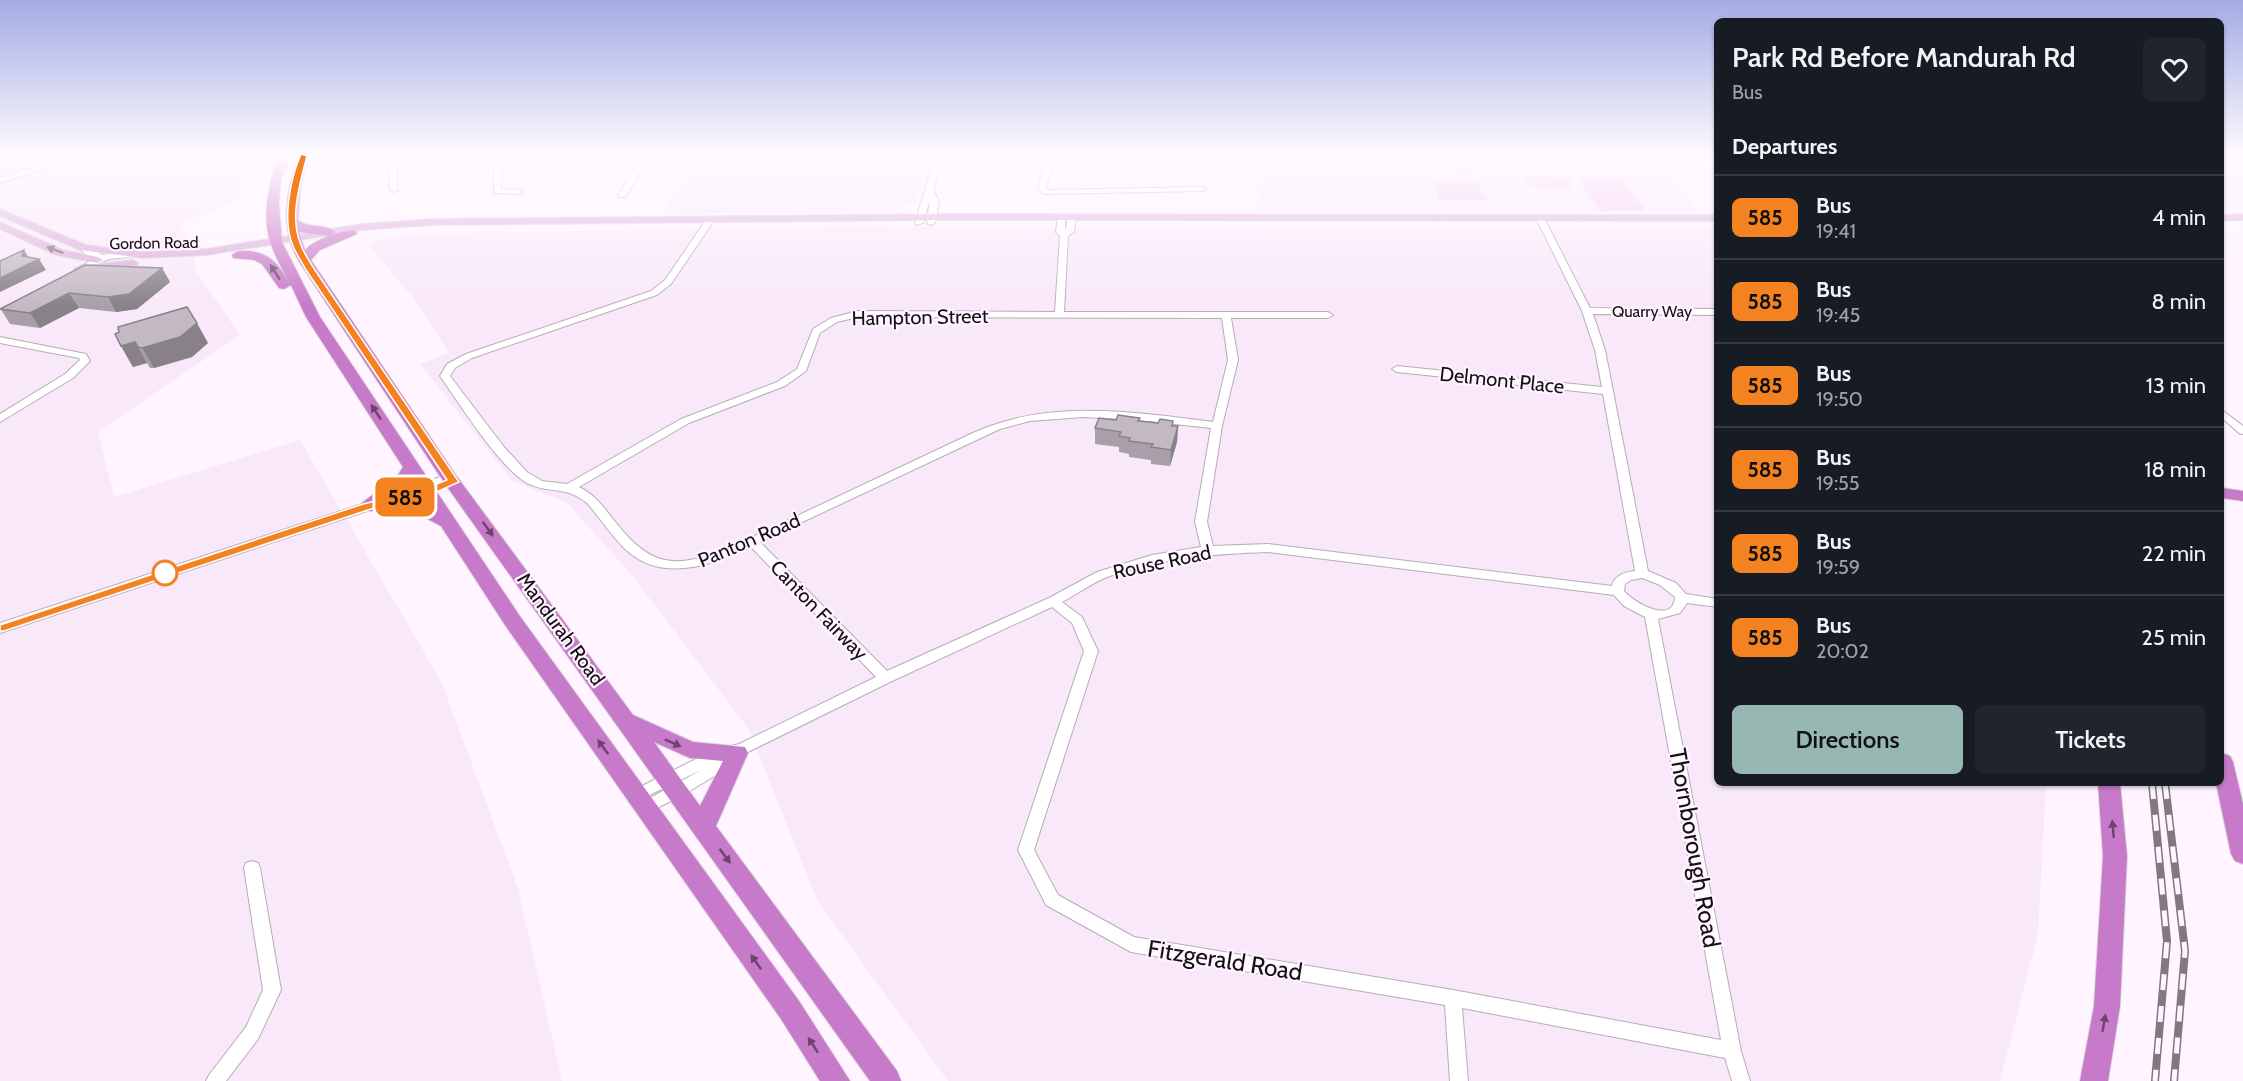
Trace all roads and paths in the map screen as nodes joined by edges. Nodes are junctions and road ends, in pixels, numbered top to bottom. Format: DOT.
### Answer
graph roads {
  1 [pos="273,206"];
  2 [pos="293,206"];
  3 [pos="925,206"];
  4 [pos="935,206"];
  5 [pos="0,212"];
  6 [pos="2243,217"];
  7 [pos="1714,218"];
  8 [pos="2224,218"];
  9 [pos="920,220"];
  10 [pos="932,220"];
  11 [pos="1066,220"];
  12 [pos="1542,220"];
  13 [pos="292,221"];
  14 [pos="710,222"];
  15 [pos="1714,223"];
  16 [pos="0,225"];
  17 [pos="476,225"];
  18 [pos="2224,226"];
  19 [pos="2243,226"];
  20 [pos="36,227"];
  21 [pos="328,232"];
  22 [pos="351,234"];
  23 [pos="53,235"];
  24 [pos="26,237"];
  25 [pos="295,242"];
  26 [pos="277,245"];
  27 [pos="84,248"];
  28 [pos="238,255"];
  29 [pos="133,258"];
  30 [pos="97,259"];
  31 [pos="304,259"];
  32 [pos="81,270"];
  33 [pos="305,303"];
  34 [pos="1587,311"];
  35 [pos="1714,312"];
  36 [pos="1059,315"];
  37 [pos="1226,315"];
  38 [pos="1328,315"];
  39 [pos="0,340"];
  40 [pos="1397,369"];
  41 [pos="1608,391"];
  42 [pos="2224,415"];
  43 [pos="0,419"];
  44 [pos="1217,426"];
  45 [pos="2243,431"];
  46 [pos="412,467"];
  47 [pos="451,479"];
  48 [pos="571,487"];
  49 [pos="426,488"];
  50 [pos="2224,491"];
  51 [pos="2243,494"];
  52 [pos="367,506"];
  53 [pos="454,531"];
  54 [pos="752,541"];
  55 [pos="1208,550"];
  56 [pos="1642,574"];
  57 [pos="1618,591"];
  58 [pos="1681,598"];
  59 [pos="1053,601"];
  60 [pos="1714,602"];
  61 [pos="1651,614"];
  62 [pos="0,628"];
  63 [pos="885,678"];
  64 [pos="626,719"];
  65 [pos="735,751"];
  66 [pos="2224,771"];
  67 [pos="674,785"];
  68 [pos="2109,786"];
  69 [pos="641,801"];
  70 [pos="704,827"];
  71 [pos="2243,854"];
  72 [pos="252,868"];
  73 [pos="1453,998"];
  74 [pos="1732,1051"];
  75 [pos="216,1081"];
  76 [pos="836,1081"];
  77 [pos="887,1081"];
  78 [pos="1459,1081"];
  79 [pos="1741,1081"];
  80 [pos="2094,1081"];
  1 -- 26 [label="highway, Mandurah Road"];
  2 -- 13 [label="highway, Mandurah Road"];
  3 -- 9 [label="street"];
  4 -- 10 [label="street"];
  5 -- 20 [label="main road, Gordon Road"];
  6 -- 8 [label="main road"];
  7 -- 12 [label="main road, Gordon Road"];
  9 -- 10 [label="main road, Gordon Road"];
  9 -- 14 [label="main road, Gordon Road"];
  10 -- 11 [label="main road, Gordon Road"];
  11 -- 12 [label="main road, Gordon Road"];
  11 -- 36 [label="street"];
  12 -- 15 [label="main road, Gordon Road"];
  12 -- 34 [label="street"];
  13 -- 21 [label="highway"];
  13 -- 25 [label="highway, Mandurah Road"];
  14 -- 17 [label="main road, Gordon Road"];
  14 -- 48 [label="street, Panton Road"];
  16 -- 24 [label="main road, Gordon Road"];
  17 -- 21 [label="main road, Gordon Road"];
  17 -- 22 [label="main road, Gordon Road"];
  18 -- 19 [label="main road"];
  20 -- 23 [label="main road, Gordon Road"];
  20 -- 24 [label="main road"];
  21 -- 25 [label="main road, Gordon Road"];
  22 -- 25 [label="main road, Gordon Road"];
  22 -- 31 [label="highway"];
  23 -- 24 [label="main road"];
  23 -- 27 [label="main road, Gordon Road"];
  30 -- 24 [label="main road, Gordon Road, one-way"];
  25 -- 26 [label="main road, Gordon Road"];
  25 -- 31 [label="highway, Mandurah Road"];
  26 -- 28 [label="main road, Gordon Road"];
  26 -- 29 [label="main road, Gordon Road"];
  26 -- 33 [label="highway, Mandurah Road"];
  27 -- 29 [label="main road, Gordon Road"];
  27 -- 30 [label="street"];
  28 -- 29 [label="main road, Gordon Road"];
  33 -- 28 [label="highway, one-way"];
  29 -- 30 [label="main road, Gordon Road"];
  29 -- 32 [label="main road"];
  30 -- 32 [label="street"];
  30 -- 32 [label="street"];
  31 -- 47 [label="highway, Mandurah Road"];
  46 -- 33 [label="highway, Mandurah Road, one-way"];
  34 -- 35 [label="street, Quarry Way"];
  34 -- 41 [label="street"];
  36 -- 37 [label="street, Hampton Street"];
  36 -- 48 [label="street, Hampton Street"];
  37 -- 38 [label="street, Hampton Street"];
  37 -- 44 [label="street"];
  39 -- 43 [label="street"];
  40 -- 41 [label="street, Delmont Place"];
  41 -- 56 [label="street"];
  42 -- 45 [label="street"];
  44 -- 54 [label="street, Panton Road"];
  44 -- 55 [label="street"];
  46 -- 49 [label="highway, Mandurah Road"];
  46 -- 52 [label="highway"];
  47 -- 49 [label="street"];
  47 -- 64 [label="highway, Mandurah Road, one-way"];
  48 -- 54 [label="street, Panton Road"];
  49 -- 52 [label="street"];
  49 -- 53 [label="highway, Mandurah Road"];
  50 -- 51 [label="highway"];
  52 -- 53 [label="highway"];
  52 -- 62 [label="street"];
  69 -- 53 [label="highway, Mandurah Road, one-way"];
  54 -- 63 [label="street, Canton Fairway"];
  55 -- 57 [label="street, Rouse Road"];
  55 -- 59 [label="street, Rouse Road"];
  56 -- 57 [label="street"];
  56 -- 58 [label="street"];
  57 -- 61 [label="street"];
  58 -- 60 [label="street"];
  58 -- 61 [label="street"];
  59 -- 63 [label="street, Rouse Road"];
  59 -- 73 [label="street, Fitzgerald Road"];
  61 -- 74 [label="street, Thornborough Road"];
  63 -- 65 [label="street, Rouse Road"];
  64 -- 65 [label="highway, one-way"];
  64 -- 67 [label="highway, Mandurah Road"];
  65 -- 67 [label="street, Rouse Road"];
  65 -- 70 [label="highway"];
  66 -- 71 [label="highway"];
  67 -- 69 [label="street, Rouse Road"];
  67 -- 70 [label="highway, Mandurah Road"];
  80 -- 68 [label="highway, one-way"];
  76 -- 69 [label="highway, Mandurah Road, one-way"];
  70 -- 77 [label="highway, Mandurah Road, one-way"];
  72 -- 75 [label="street"];
  73 -- 74 [label="street, Fitzgerald Road"];
  73 -- 78 [label="street"];
  74 -- 79 [label="street, Thornborough Road"];
}
